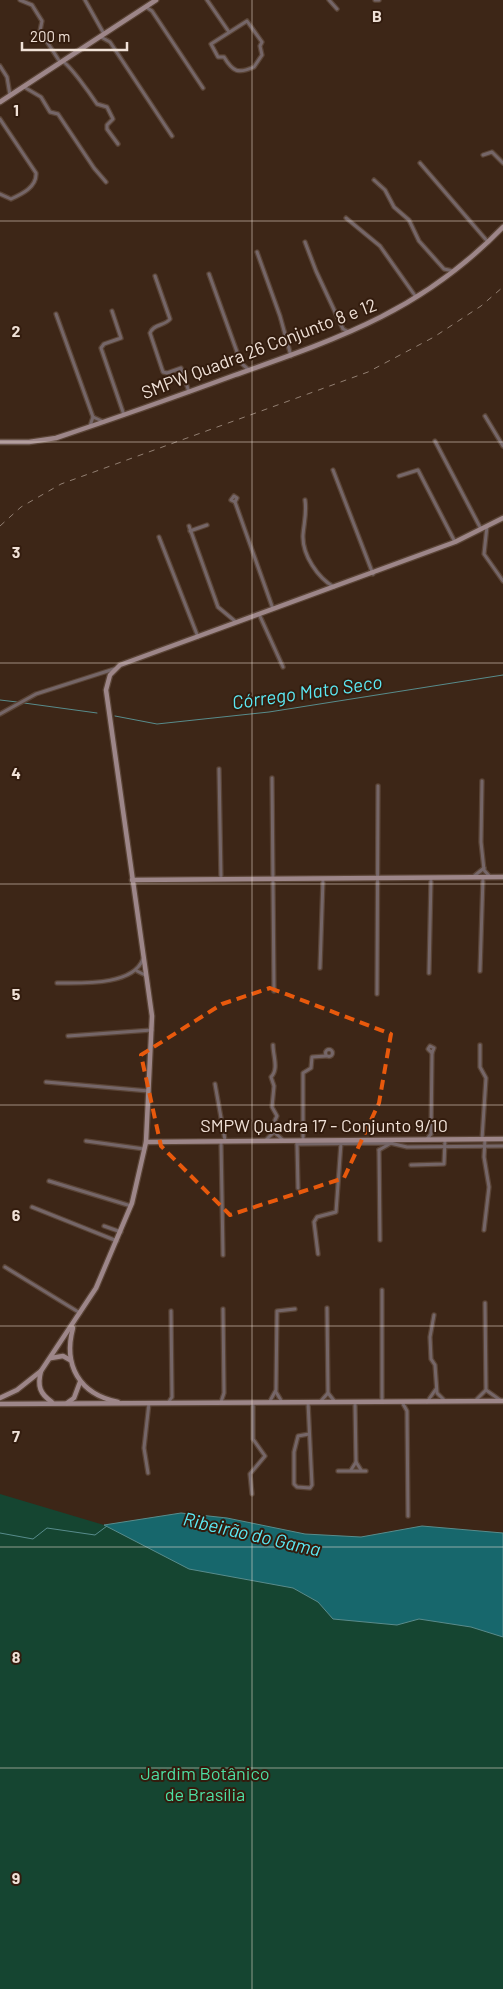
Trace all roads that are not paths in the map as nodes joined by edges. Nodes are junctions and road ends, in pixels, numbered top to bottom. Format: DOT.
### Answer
graph roads {
  1 [pos="20,0"];
  2 [pos="85,0"];
  3 [pos="145,0"];
  4 [pos="156,0"];
  5 [pos="207,0"];
  6 [pos="330,0"];
  7 [pos="375,0"];
  8 [pos="379,0"];
  9 [pos="148,5"];
  10 [pos="337,10"];
  11 [pos="229,32"];
  12 [pos="102,35"];
  13 [pos="64,61"];
  14 [pos="0,66"];
  15 [pos="24,86"];
  16 [pos="203,88"];
  17 [pos="10,95"];
  18 [pos="0,102"];
  19 [pos="0,119"];
  20 [pos="172,136"];
  21 [pos="118,144"];
  22 [pos="483,155"];
  23 [pos="503,163"];
  24 [pos="420,164"];
  25 [pos="374,180"];
  26 [pos="106,182"];
  27 [pos="0,194"];
  28 [pos="346,218"];
  29 [pos="503,227"];
  30 [pos="305,242"];
  31 [pos="488,243"];
  32 [pos="257,252"];
  33 [pos="444,269"];
  34 [pos="455,272"];
  35 [pos="209,274"];
  36 [pos="155,276"];
  37 [pos="443,280"];
  38 [pos="417,297"];
  39 [pos="112,310"];
  40 [pos="56,314"];
  41 [pos="343,329"];
  42 [pos="350,333"];
  43 [pos="340,337"];
  44 [pos="291,356"];
  45 [pos="241,363"];
  46 [pos="249,370"];
  47 [pos="237,374"];
  48 [pos="189,392"];
  49 [pos="124,415"];
  50 [pos="485,416"];
  51 [pos="94,417"];
  52 [pos="104,422"];
  53 [pos="89,427"];
  54 [pos="435,441"];
  55 [pos="0,442"];
  56 [pos="503,446"];
  57 [pos="333,470"];
  58 [pos="400,476"];
  59 [pos="304,500"];
  60 [pos="235,502"];
  61 [pos="503,518"];
  62 [pos="207,525"];
  63 [pos="189,526"];
  64 [pos="487,526"];
  65 [pos="482,529"];
  66 [pos="190,531"];
  67 [pos="159,537"];
  68 [pos="455,542"];
  69 [pos="373,574"];
  70 [pos="503,581"];
  71 [pos="335,587"];
  72 [pos="273,609"];
  73 [pos="259,614"];
  74 [pos="236,623"];
  75 [pos="198,637"];
  76 [pos="283,667"];
  77 [pos="114,669"];
  78 [pos="0,714"];
  79 [pos="219,769"];
  80 [pos="272,778"];
  81 [pos="482,781"];
  82 [pos="378,786"];
  83 [pos="484,867"];
  84 [pos="379,868"];
  85 [pos="483,877"];
  86 [pos="490,877"];
  87 [pos="503,877"];
  88 [pos="431,878"];
  89 [pos="472,878"];
  90 [pos="221,879"];
  91 [pos="273,879"];
  92 [pos="323,879"];
  93 [pos="370,879"];
  94 [pos="379,879"];
  95 [pos="132,880"];
  96 [pos="143,959"];
  97 [pos="320,968"];
  98 [pos="137,971"];
  99 [pos="480,971"];
  100 [pos="429,972"];
  101 [pos="145,975"];
  102 [pos="57,982"];
  103 [pos="274,990"];
  104 [pos="377,994"];
  105 [pos="153,1030"];
  106 [pos="68,1036"];
  107 [pos="480,1044"];
  108 [pos="273,1045"];
  109 [pos="432,1053"];
  110 [pos="326,1056"];
  111 [pos="46,1082"];
  112 [pos="215,1084"];
  113 [pos="150,1091"];
  114 [pos="274,1132"];
  115 [pos="223,1134"];
  116 [pos="304,1134"];
  117 [pos="431,1134"];
  118 [pos="503,1139"];
  119 [pos="221,1140"];
  120 [pos="266,1140"];
  121 [pos="283,1140"];
  122 [pos="303,1140"];
  123 [pos="309,1140"];
  124 [pos="363,1140"];
  125 [pos="426,1140"];
  126 [pos="437,1140"];
  127 [pos="445,1140"];
  128 [pos="86,1141"];
  129 [pos="484,1141"];
  130 [pos="146,1142"];
  131 [pos="297,1142"];
  132 [pos="341,1142"];
  133 [pos="392,1142"];
  134 [pos="369,1144"];
  135 [pos="445,1146"];
  136 [pos="503,1146"];
  137 [pos="145,1150"];
  138 [pos="379,1150"];
  139 [pos="410,1165"];
  140 [pos="49,1181"];
  141 [pos="298,1188"];
  142 [pos="131,1206"];
  143 [pos="32,1207"];
  144 [pos="104,1226"];
  145 [pos="484,1230"];
  146 [pos="121,1232"];
  147 [pos="380,1240"];
  148 [pos="118,1241"];
  149 [pos="318,1254"];
  150 [pos="223,1255"];
  151 [pos="5,1267"];
  152 [pos="382,1290"];
  153 [pos="485,1303"];
  154 [pos="295,1308"];
  155 [pos="327,1308"];
  156 [pos="223,1309"];
  157 [pos="172,1311"];
  158 [pos="81,1313"];
  159 [pos="434,1314"];
  160 [pos="74,1324"];
  161 [pos="51,1358"];
  162 [pos="70,1360"];
  163 [pos="41,1372"];
  164 [pos="80,1382"];
  165 [pos="436,1388"];
  166 [pos="276,1390"];
  167 [pos="486,1390"];
  168 [pos="224,1393"];
  169 [pos="328,1393"];
  170 [pos="172,1397"];
  171 [pos="0,1398"];
  172 [pos="445,1401"];
  173 [pos="475,1401"];
  174 [pos="502,1401"];
  175 [pos="221,1402"];
  176 [pos="230,1402"];
  177 [pos="253,1402"];
  178 [pos="270,1402"];
  179 [pos="282,1402"];
  180 [pos="308,1402"];
  181 [pos="320,1402"];
  182 [pos="336,1402"];
  183 [pos="355,1402"];
  184 [pos="382,1402"];
  185 [pos="402,1402"];
  186 [pos="412,1402"];
  187 [pos="427,1402"];
  188 [pos="53,1403"];
  189 [pos="124,1403"];
  190 [pos="149,1403"];
  191 [pos="168,1403"];
  192 [pos="177,1403"];
  193 [pos="0,1404"];
  194 [pos="65,1404"];
  195 [pos="407,1410"];
  196 [pos="309,1434"];
  197 [pos="356,1462"];
  198 [pos="351,1470"];
  199 [pos="338,1471"];
  200 [pos="148,1473"];
  201 [pos="252,1494"];
  202 [pos="408,1516"];
  1 -- 13 [label="street"];
  2 -- 12 [label="street"];
  3 -- 9 [label="street"];
  4 -- 9 [label="street"];
  5 -- 11 [label="street"];
  6 -- 10 [label="street"];
  7 -- 8 [label="street"];
  9 -- 12 [label="street"];
  9 -- 16 [label="street"];
  11 -- 11 [label="street"];
  12 -- 13 [label="street"];
  12 -- 20 [label="street"];
  13 -- 15 [label="street"];
  13 -- 21 [label="street"];
  14 -- 17 [label="street"];
  15 -- 17 [label="street"];
  15 -- 26 [label="street"];
  17 -- 18 [label="street"];
  19 -- 27 [label="street"];
  22 -- 23 [label="street"];
  24 -- 31 [label="street"];
  25 -- 33 [label="street"];
  28 -- 38 [label="street"];
  29 -- 31 [label="street, SMPW Quadra 26 Conjunto 8 e 12"];
  30 -- 41 [label="street"];
  31 -- 34 [label="street, SMPW Quadra 26 Conjunto 8 e 12"];
  32 -- 44 [label="street"];
  33 -- 34 [label="street"];
  33 -- 37 [label="street"];
  34 -- 37 [label="street, SMPW Quadra 26 Conjunto 8 e 12"];
  35 -- 45 [label="street"];
  36 -- 48 [label="street"];
  37 -- 38 [label="street, SMPW Quadra 26 Conjunto 8 e 12"];
  38 -- 42 [label="street, SMPW Quadra 26 Conjunto 8 e 12"];
  39 -- 49 [label="street"];
  40 -- 51 [label="street"];
  41 -- 42 [label="street"];
  41 -- 43 [label="street"];
  42 -- 43 [label="street, SMPW Quadra 26 Conjunto 8 e 12"];
  43 -- 44 [label="street, SMPW Quadra 26 Conjunto 8 e 12"];
  44 -- 46 [label="street, SMPW Quadra 26 Conjunto 8 e 12"];
  45 -- 46 [label="street"];
  45 -- 47 [label="street"];
  46 -- 47 [label="street, SMPW Quadra 26 Conjunto 8 e 12"];
  47 -- 48 [label="street, SMPW Quadra 26 Conjunto 8 e 12"];
  48 -- 49 [label="street, SMPW Quadra 26 Conjunto 8 e 12"];
  49 -- 52 [label="street, SMPW Quadra 26 Conjunto 8 e 12"];
  50 -- 56 [label="street"];
  51 -- 52 [label="street"];
  51 -- 53 [label="street"];
  52 -- 53 [label="street, SMPW Quadra 26 Conjunto 8 e 12"];
  53 -- 55 [label="street, SMPW Quadra 26 Conjunto 8 e 12"];
  54 -- 65 [label="street"];
  57 -- 69 [label="street"];
  58 -- 68 [label="street"];
  59 -- 71 [label="street"];
  60 -- 72 [label="street"];
  61 -- 64 [label="street"];
  62 -- 66 [label="street"];
  63 -- 66 [label="street"];
  64 -- 65 [label="street"];
  64 -- 70 [label="street"];
  65 -- 68 [label="street"];
  66 -- 74 [label="street"];
  67 -- 75 [label="street"];
  68 -- 69 [label="street"];
  69 -- 71 [label="street"];
  71 -- 72 [label="street"];
  72 -- 73 [label="street"];
  73 -- 74 [label="street"];
  73 -- 76 [label="street"];
  74 -- 75 [label="street"];
  75 -- 77 [label="street"];
  77 -- 78 [label="street"];
  77 -- 95 [label="street"];
  79 -- 90 [label="street"];
  80 -- 91 [label="street"];
  81 -- 83 [label="street"];
  82 -- 84 [label="street"];
  83 -- 86 [label="street"];
  83 -- 89 [label="street"];
  84 -- 93 [label="street"];
  84 -- 94 [label="street"];
  85 -- 86 [label="street"];
  85 -- 89 [label="street"];
  85 -- 99 [label="street"];
  86 -- 87 [label="street"];
  88 -- 89 [label="street"];
  88 -- 94 [label="street"];
  88 -- 100 [label="street"];
  90 -- 91 [label="street"];
  90 -- 95 [label="street"];
  91 -- 92 [label="street"];
  91 -- 103 [label="street"];
  92 -- 93 [label="street"];
  92 -- 97 [label="street"];
  93 -- 94 [label="street"];
  94 -- 104 [label="street"];
  95 -- 96 [label="street"];
  96 -- 98 [label="street"];
  96 -- 101 [label="street"];
  98 -- 101 [label="street"];
  98 -- 102 [label="street"];
  101 -- 105 [label="street"];
  105 -- 106 [label="street"];
  105 -- 113 [label="street"];
  107 -- 129 [label="street"];
  108 -- 114 [label="street"];
  109 -- 117 [label="street"];
  110 -- 116 [label="street"];
  111 -- 113 [label="street"];
  112 -- 115 [label="street"];
  113 -- 130 [label="street"];
  114 -- 120 [label="street"];
  114 -- 121 [label="street"];
  115 -- 119 [label="street"];
  115 -- 119 [label="street"];
  116 -- 122 [label="street"];
  116 -- 123 [label="street"];
  117 -- 125 [label="street"];
  117 -- 126 [label="street"];
  118 -- 129 [label="street, SMPW Quadra 17 - Conjunto 9/10"];
  119 -- 120 [label="street, SMPW Quadra 17 - Conjunto 9/10"];
  119 -- 130 [label="street, SMPW Quadra 17 - Conjunto 9/10"];
  119 -- 150 [label="street"];
  120 -- 121 [label="street, SMPW Quadra 17 - Conjunto 9/10"];
  121 -- 131 [label="street, SMPW Quadra 17 - Conjunto 9/10"];
  122 -- 123 [label="street, SMPW Quadra 17 - Conjunto 9/10"];
  122 -- 131 [label="street, SMPW Quadra 17 - Conjunto 9/10"];
  123 -- 132 [label="street, SMPW Quadra 17 - Conjunto 9/10"];
  124 -- 132 [label="street, SMPW Quadra 17 - Conjunto 9/10"];
  124 -- 133 [label="street, SMPW Quadra 17 - Conjunto 9/10"];
  124 -- 134 [label="street"];
  125 -- 126 [label="street, SMPW Quadra 17 - Conjunto 9/10"];
  125 -- 133 [label="street, SMPW Quadra 17 - Conjunto 9/10"];
  126 -- 127 [label="street, SMPW Quadra 17 - Conjunto 9/10"];
  127 -- 129 [label="street, SMPW Quadra 17 - Conjunto 9/10"];
  127 -- 135 [label="street"];
  128 -- 137 [label="street"];
  129 -- 135 [label="street"];
  129 -- 136 [label="street"];
  129 -- 145 [label="street"];
  130 -- 137 [label="street"];
  131 -- 132 [label="street"];
  131 -- 141 [label="street"];
  132 -- 134 [label="street"];
  132 -- 149 [label="street"];
  133 -- 134 [label="street"];
  133 -- 135 [label="street"];
  133 -- 138 [label="street"];
  134 -- 138 [label="street"];
  135 -- 139 [label="street"];
  137 -- 142 [label="street"];
  138 -- 147 [label="street"];
  140 -- 142 [label="street"];
  142 -- 146 [label="street"];
  143 -- 148 [label="street"];
  144 -- 146 [label="street"];
  146 -- 148 [label="street"];
  148 -- 158 [label="street"];
  151 -- 158 [label="street"];
  152 -- 184 [label="street"];
  153 -- 167 [label="street"];
  154 -- 166 [label="street"];
  155 -- 169 [label="street"];
  156 -- 168 [label="street"];
  157 -- 170 [label="street"];
  158 -- 160 [label="street"];
  159 -- 165 [label="street"];
  160 -- 161 [label="street"];
  160 -- 162 [label="street"];
  161 -- 162 [label="street"];
  161 -- 163 [label="street"];
  162 -- 164 [label="street"];
  163 -- 171 [label="street"];
  163 -- 188 [label="street"];
  164 -- 189 [label="street"];
  164 -- 194 [label="street"];
  165 -- 172 [label="street"];
  165 -- 187 [label="street"];
  166 -- 178 [label="street"];
  166 -- 179 [label="street"];
  167 -- 173 [label="street"];
  167 -- 174 [label="street"];
  168 -- 175 [label="street"];
  168 -- 176 [label="street"];
  169 -- 181 [label="street"];
  169 -- 182 [label="street"];
  170 -- 191 [label="street"];
  170 -- 192 [label="street"];
  172 -- 173 [label="street"];
  172 -- 187 [label="street"];
  173 -- 174 [label="street"];
  175 -- 176 [label="street"];
  175 -- 192 [label="street"];
  176 -- 177 [label="street"];
  177 -- 178 [label="street"];
  177 -- 201 [label="street"];
  178 -- 179 [label="street"];
  179 -- 180 [label="street"];
  180 -- 181 [label="street"];
  180 -- 196 [label="street"];
  181 -- 182 [label="street"];
  182 -- 183 [label="street"];
  183 -- 184 [label="street"];
  183 -- 197 [label="street"];
  184 -- 185 [label="street"];
  185 -- 186 [label="street"];
  185 -- 195 [label="street"];
  186 -- 187 [label="street"];
  186 -- 195 [label="street"];
  188 -- 193 [label="street"];
  188 -- 194 [label="street"];
  189 -- 190 [label="street"];
  189 -- 194 [label="street"];
  190 -- 191 [label="street"];
  190 -- 200 [label="street"];
  191 -- 192 [label="street"];
  195 -- 202 [label="street"];
  196 -- 196 [label="street"];
  197 -- 198 [label="street"];
  197 -- 198 [label="street"];
  198 -- 199 [label="street"];
}
